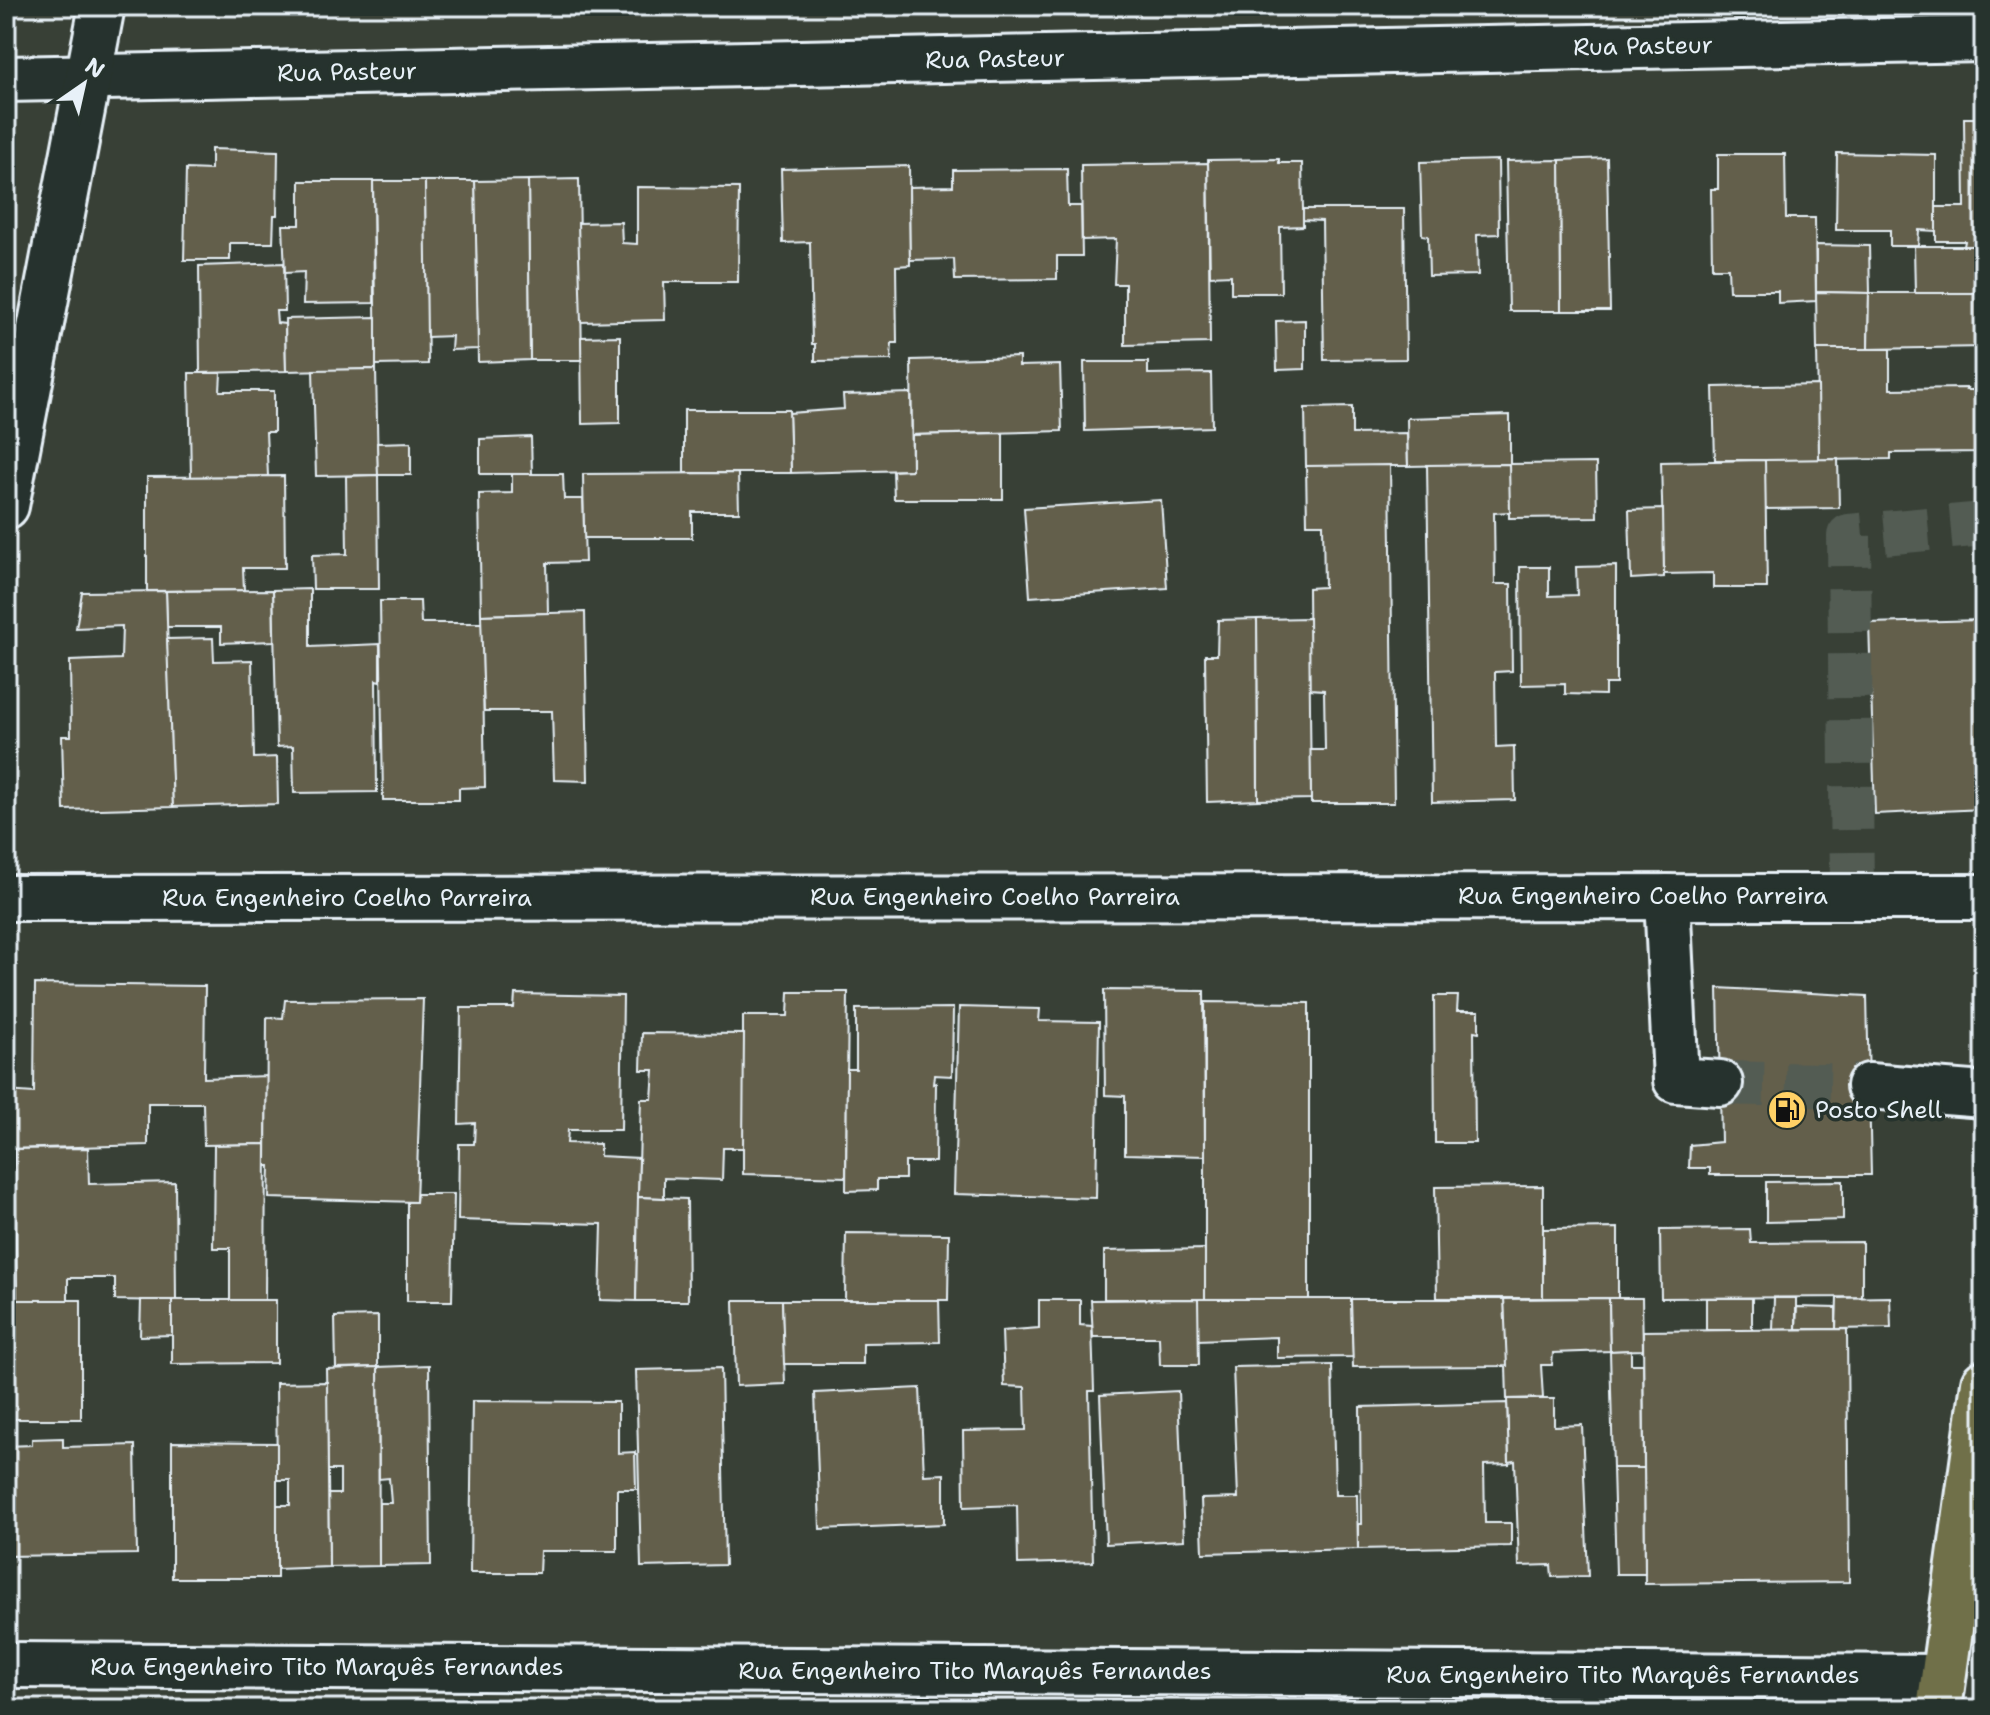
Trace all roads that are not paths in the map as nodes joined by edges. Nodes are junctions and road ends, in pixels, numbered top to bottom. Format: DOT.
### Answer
graph roads {
  1 [pos="102,6"];
  2 [pos="1984,39"];
  3 [pos="89,77"];
  4 [pos="6,79"];
  5 [pos="6,506"];
  6 [pos="1667,897"];
  7 [pos="1984,897"];
  8 [pos="6,898"];
  9 [pos="1720,1083"];
  10 [pos="1869,1086"];
  11 [pos="1984,1095"];
  12 [pos="1984,1383"];
  13 [pos="6,1665"];
  14 [pos="1941,1693"];
  1 -- 3 [label="street"];
  2 -- 3 [label="street, Rua Pasteur"];
  3 -- 4 [label="street, Rua Pasteur"];
  3 -- 5 [label="street"];
  6 -- 7 [label="street, Rua Engenheiro Coelho Parreira"];
  6 -- 8 [label="street, Rua Engenheiro Coelho Parreira"];
  6 -- 9 [label="street"];
  10 -- 11 [label="street"];
  12 -- 14 [label="main road"];
  13 -- 14 [label="street, Rua Engenheiro Tito Marquês Fernandes"];
}
